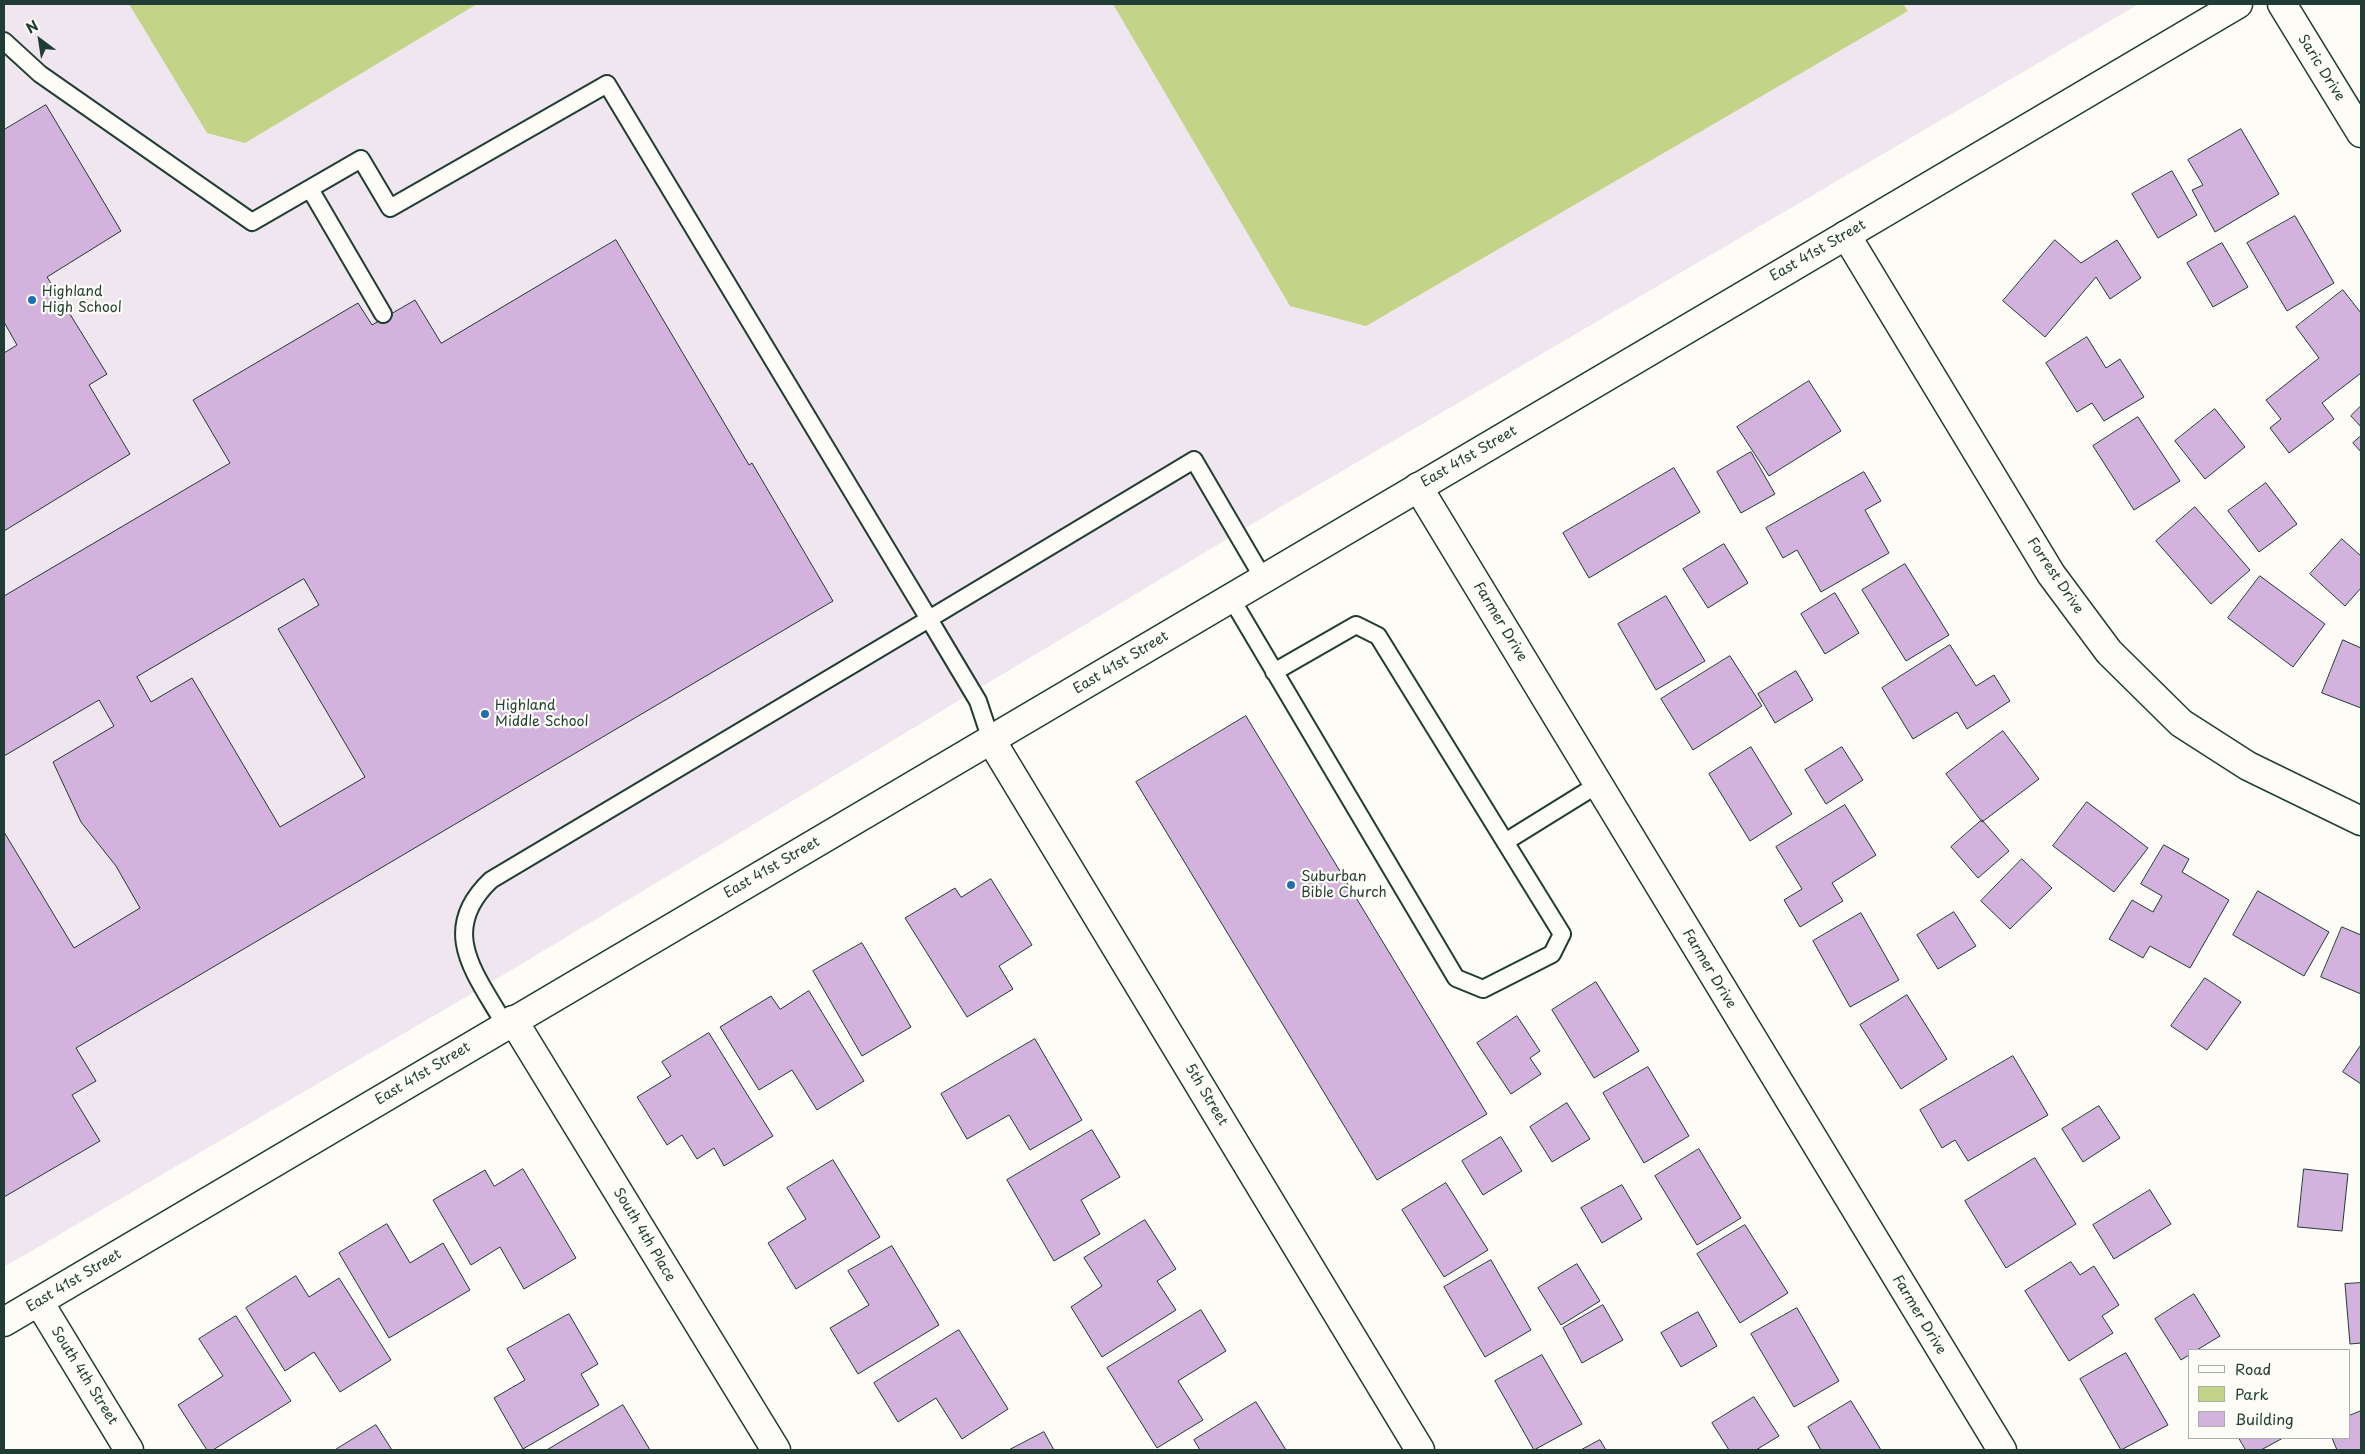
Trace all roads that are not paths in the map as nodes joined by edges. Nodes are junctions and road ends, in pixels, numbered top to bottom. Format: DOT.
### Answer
graph roads {
  1 [pos="2238,4"];
  2 [pos="2282,4"];
  3 [pos="4,41"];
  4 [pos="2361,133"];
  5 [pos="310,189"];
  6 [pos="1846,235"];
  7 [pos="383,314"];
  8 [pos="1418,487"];
  9 [pos="1264,578"];
  10 [pos="1231,598"];
  11 [pos="929,619"];
  12 [pos="1274,672"];
  13 [pos="991,740"];
  14 [pos="1598,785"];
  15 [pos="2361,821"];
  16 [pos="1505,842"];
  17 [pos="509,1022"];
  18 [pos="39,1302"];
  19 [pos="4,1322"];
  20 [pos="130,1450"];
  21 [pos="776,1450"];
  22 [pos="1420,1450"];
  23 [pos="2002,1450"];
  1 -- 6 [label="street, East 41st Street"];
  2 -- 4 [label="street, Saric Drive"];
  3 -- 5 [label="lane"];
  5 -- 7 [label="lane"];
  5 -- 11 [label="lane"];
  6 -- 8 [label="street, East 41st Street"];
  6 -- 15 [label="street, Forrest Drive"];
  8 -- 9 [label="street, East 41st Street"];
  8 -- 14 [label="street, Farmer Drive"];
  9 -- 10 [label="street, East 41st Street"];
  9 -- 11 [label="lane"];
  10 -- 12 [label="lane"];
  10 -- 13 [label="street, East 41st Street"];
  11 -- 13 [label="lane"];
  11 -- 17 [label="lane"];
  12 -- 16 [label="lane"];
  12 -- 16 [label="lane"];
  13 -- 17 [label="street, East 41st Street"];
  13 -- 22 [label="street, 5th Street"];
  14 -- 16 [label="lane"];
  14 -- 23 [label="street, Farmer Drive"];
  17 -- 18 [label="street, East 41st Street"];
  17 -- 21 [label="street, South 4th Place"];
  18 -- 19 [label="street, East 41st Street"];
  18 -- 20 [label="street, South 4th Street"];
}
